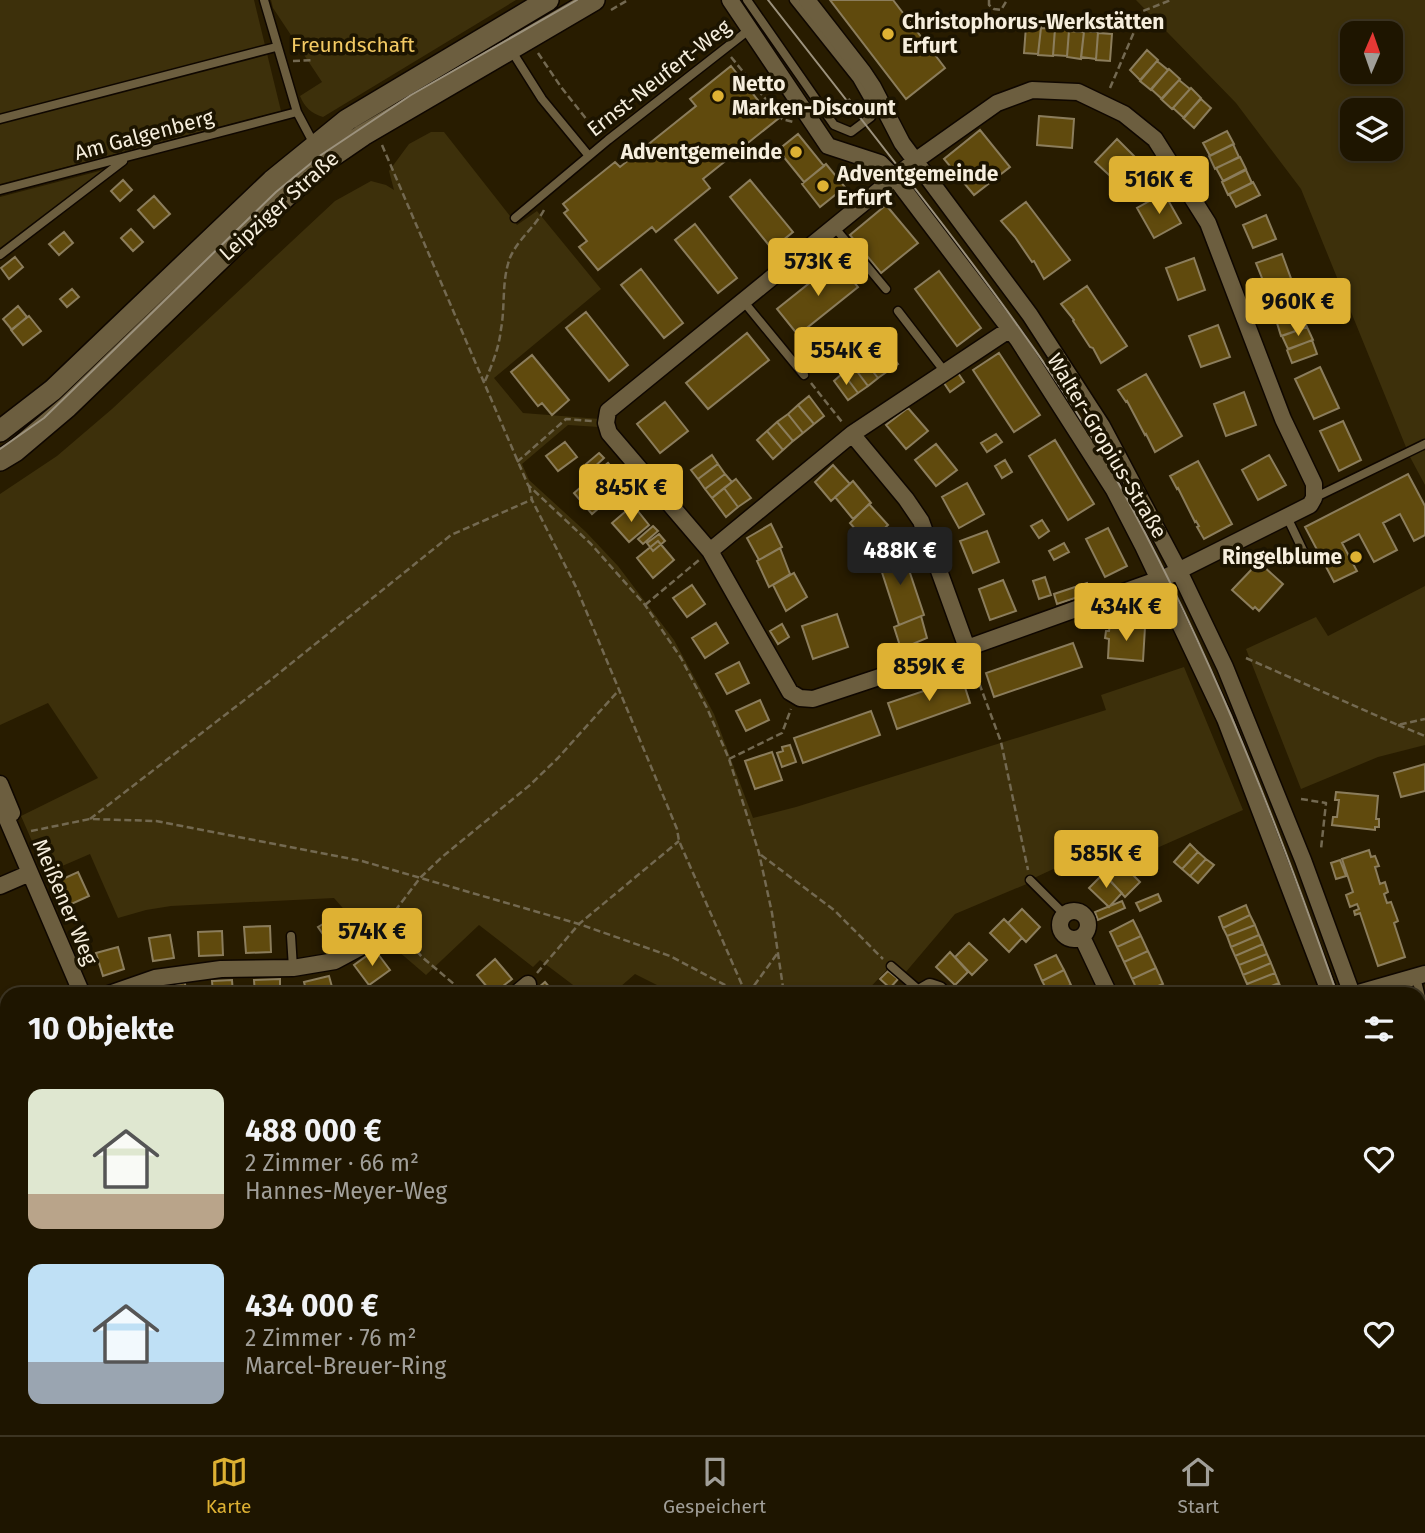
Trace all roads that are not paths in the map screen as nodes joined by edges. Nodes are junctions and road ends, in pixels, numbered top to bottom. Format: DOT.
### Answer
graph roads {
  1 [pos="264,0"];
  2 [pos="548,0"];
  3 [pos="594,0"];
  4 [pos="730,0"];
  5 [pos="747,0"];
  6 [pos="794,0"];
  7 [pos="807,0"];
  8 [pos="751,28"];
  9 [pos="276,47"];
  10 [pos="509,48"];
  11 [pos="297,112"];
  12 [pos="0,119"];
  13 [pos="320,153"];
  14 [pos="589,156"];
  15 [pos="127,158"];
  16 [pos="915,161"];
  17 [pos="895,178"];
  18 [pos="0,190"];
  19 [pos="515,218"];
  20 [pos="835,228"];
  21 [pos="0,254"];
  22 [pos="886,289"];
  23 [pos="744,302"];
  24 [pos="898,311"];
  25 [pos="1010,329"];
  26 [pos="945,372"];
  27 [pos="804,375"];
  28 [pos="0,431"];
  29 [pos="852,434"];
  30 [pos="1425,444"];
  31 [pos="0,460"];
  32 [pos="1314,498"];
  33 [pos="1287,517"];
  34 [pos="710,551"];
  35 [pos="1308,561"];
  36 [pos="1169,576"];
  37 [pos="967,648"];
  38 [pos="0,784"];
  39 [pos="0,803"];
  40 [pos="12,831"];
  41 [pos="30,873"];
  42 [pos="1030,880"];
  43 [pos="0,886"];
  44 [pos="1065,915"];
  45 [pos="291,936"];
  46 [pos="363,946"];
  47 [pos="891,966"];
  48 [pos="293,968"];
  49 [pos="1421,976"];
  50 [pos="79,987"];
  51 [pos="129,987"];
  52 [pos="913,987"];
  53 [pos="1106,987"];
  54 [pos="1327,987"];
  55 [pos="1350,987"];
  56 [pos="1379,987"];
  1 -- 9 [label="lane"];
  2 -- 13 [label="main road, Leipziger Straße"];
  3 -- 10 [label="main road, Leipziger Straße"];
  4 -- 8 [label="street, Walter-Gropius-Straße"];
  5 -- 6 [label="lane"];
  7 -- 16 [label="street, Walter-Gropius-Straße"];
  8 -- 14 [label="lane, Ernst-Neufert-Weg"];
  8 -- 17 [label="street, Walter-Gropius-Straße"];
  9 -- 11 [label="lane"];
  9 -- 12 [label="lane"];
  10 -- 13 [label="main road, Leipziger Straße"];
  10 -- 14 [label="lane, Ernst-Neufert-Weg"];
  11 -- 13 [label="lane"];
  11 -- 15 [label="lane, Am Galgenberg"];
  13 -- 28 [label="main road, Leipziger Straße"];
  13 -- 31 [label="main road, Leipziger Straße"];
  14 -- 19 [label="lane, Ernst-Neufert-Weg"];
  15 -- 18 [label="lane, Am Galgenberg"];
  15 -- 21 [label="lane"];
  16 -- 17 [label="street"];
  16 -- 32 [label="street"];
  16 -- 36 [label="street, Walter-Gropius-Straße"];
  17 -- 20 [label="street"];
  17 -- 25 [label="street, Walter-Gropius-Straße"];
  20 -- 22 [label="lane"];
  20 -- 23 [label="street"];
  23 -- 27 [label="lane"];
  23 -- 34 [label="street"];
  24 -- 26 [label="lane"];
  25 -- 26 [label="street"];
  25 -- 36 [label="street, Walter-Gropius-Straße"];
  26 -- 29 [label="street"];
  29 -- 34 [label="street"];
  29 -- 37 [label="street"];
  30 -- 32 [label="lane"];
  32 -- 33 [label="street"];
  33 -- 35 [label="lane"];
  33 -- 36 [label="street"];
  34 -- 37 [label="street"];
  36 -- 37 [label="street"];
  36 -- 54 [label="street, Walter-Gropius-Straße"];
  36 -- 55 [label="street, Walter-Gropius-Straße"];
  38 -- 40 [label="street, Meißener Weg"];
  39 -- 40 [label="street, Meißener Weg"];
  40 -- 41 [label="street, Meißener Weg"];
  41 -- 43 [label="street"];
  41 -- 50 [label="street, Meißener Weg"];
  42 -- 44 [label="lane"];
  44 -- 53 [label="street"];
  45 -- 48 [label="lane"];
  46 -- 48 [label="street"];
  47 -- 52 [label="lane"];
  48 -- 51 [label="street"];
  49 -- 56 [label="street"];
}
